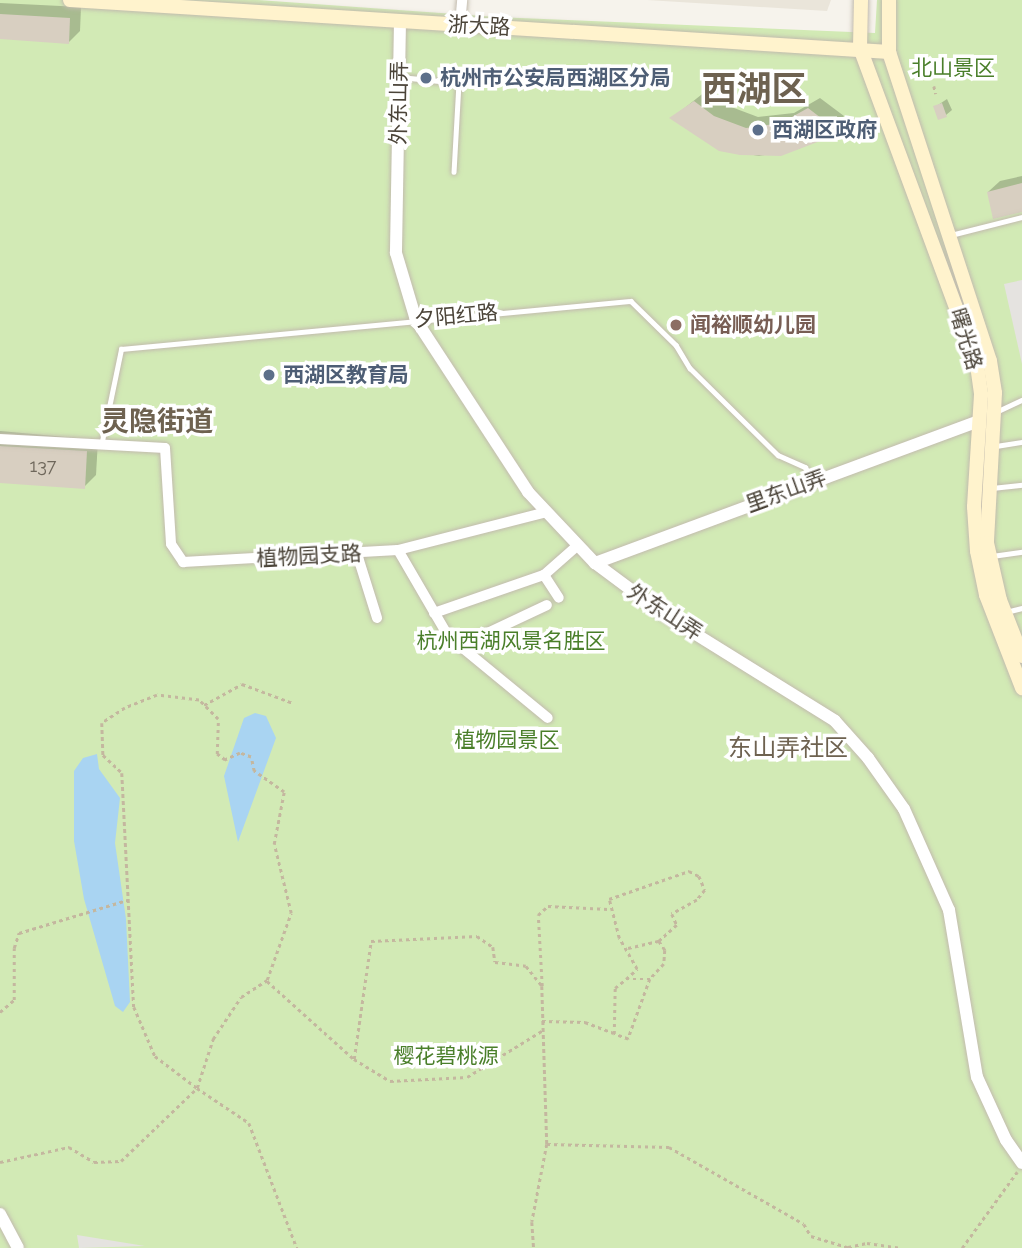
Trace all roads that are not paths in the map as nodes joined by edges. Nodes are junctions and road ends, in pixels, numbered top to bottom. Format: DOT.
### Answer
graph roads {
  1 [pos="70,0"];
  2 [pos="461,0"];
  3 [pos="861,0"];
  4 [pos="888,0"];
  5 [pos="200,4"];
  6 [pos="400,21"];
  7 [pos="460,25"];
  8 [pos="860,48"];
  9 [pos="889,52"];
  10 [pos="399,77"];
  11 [pos="454,172"];
  12 [pos="1022,217"];
  13 [pos="950,235"];
  14 [pos="416,320"];
  15 [pos="1022,400"];
  16 [pos="994,414"];
  17 [pos="978,421"];
  18 [pos="0,439"];
  19 [pos="1022,442"];
  20 [pos="101,447"];
  21 [pos="991,447"];
  22 [pos="814,480"];
  23 [pos="1022,485"];
  24 [pos="988,489"];
  25 [pos="547,512"];
  26 [pos="578,545"];
  27 [pos="398,550"];
  28 [pos="1022,552"];
  29 [pos="357,554"];
  30 [pos="991,556"];
  31 [pos="595,563"];
  32 [pos="544,575"];
  33 [pos="559,598"];
  34 [pos="547,605"];
  35 [pos="1022,608"];
  36 [pos="1005,612"];
  37 [pos="435,614"];
  38 [pos="377,618"];
  39 [pos="460,646"];
  40 [pos="1022,656"];
  41 [pos="1022,688"];
  42 [pos="548,718"];
  43 [pos="1021,1161"];
  44 [pos="0,1214"];
  45 [pos="18,1248"];
  1 -- 5 [label="main road, 浙大路"];
  2 -- 7 [label="street"];
  3 -- 8 [label="main road, 曙光路"];
  4 -- 9 [label="main road, 曙光路"];
  5 -- 6 [label="main road, 浙大路"];
  6 -- 7 [label="main road, 浙大路"];
  6 -- 10 [label="street, 外东山弄"];
  7 -- 8 [label="main road, 浙大路"];
  8 -- 9 [label="main road, 浙大路"];
  8 -- 17 [label="main road, 曙光路"];
  9 -- 13 [label="main road, 曙光路"];
  10 -- 11 [label="lane"];
  10 -- 14 [label="street, 外东山弄"];
  12 -- 13 [label="lane"];
  13 -- 16 [label="main road, 曙光路"];
  14 -- 20 [label="lane, 夕阳红路"];
  14 -- 22 [label="lane, 夕阳红路"];
  14 -- 25 [label="street, 外东山弄"];
  15 -- 16 [label="lane"];
  16 -- 17 [label="lane"];
  16 -- 21 [label="main road, 曙光路"];
  17 -- 22 [label="street, 里东山弄"];
  17 -- 41 [label="main road, 曙光路"];
  18 -- 20 [label="street"];
  19 -- 21 [label="lane"];
  20 -- 29 [label="street, 植物园支路"];
  21 -- 24 [label="main road, 曙光路"];
  22 -- 31 [label="street, 里东山弄"];
  23 -- 24 [label="lane"];
  24 -- 30 [label="main road, 曙光路"];
  25 -- 26 [label="street, 外东山弄"];
  25 -- 27 [label="street, 植物园支路"];
  26 -- 31 [label="street, 外东山弄"];
  26 -- 32 [label="street"];
  27 -- 29 [label="street, 植物园支路"];
  27 -- 37 [label="street"];
  28 -- 30 [label="lane"];
  29 -- 38 [label="street"];
  30 -- 36 [label="main road, 曙光路"];
  31 -- 43 [label="street, 外东山弄"];
  32 -- 33 [label="street"];
  32 -- 37 [label="street"];
  34 -- 39 [label="street"];
  35 -- 36 [label="lane"];
  36 -- 40 [label="main road, 曙光路"];
  37 -- 39 [label="street"];
  39 -- 42 [label="street"];
  44 -- 45 [label="street"];
}
